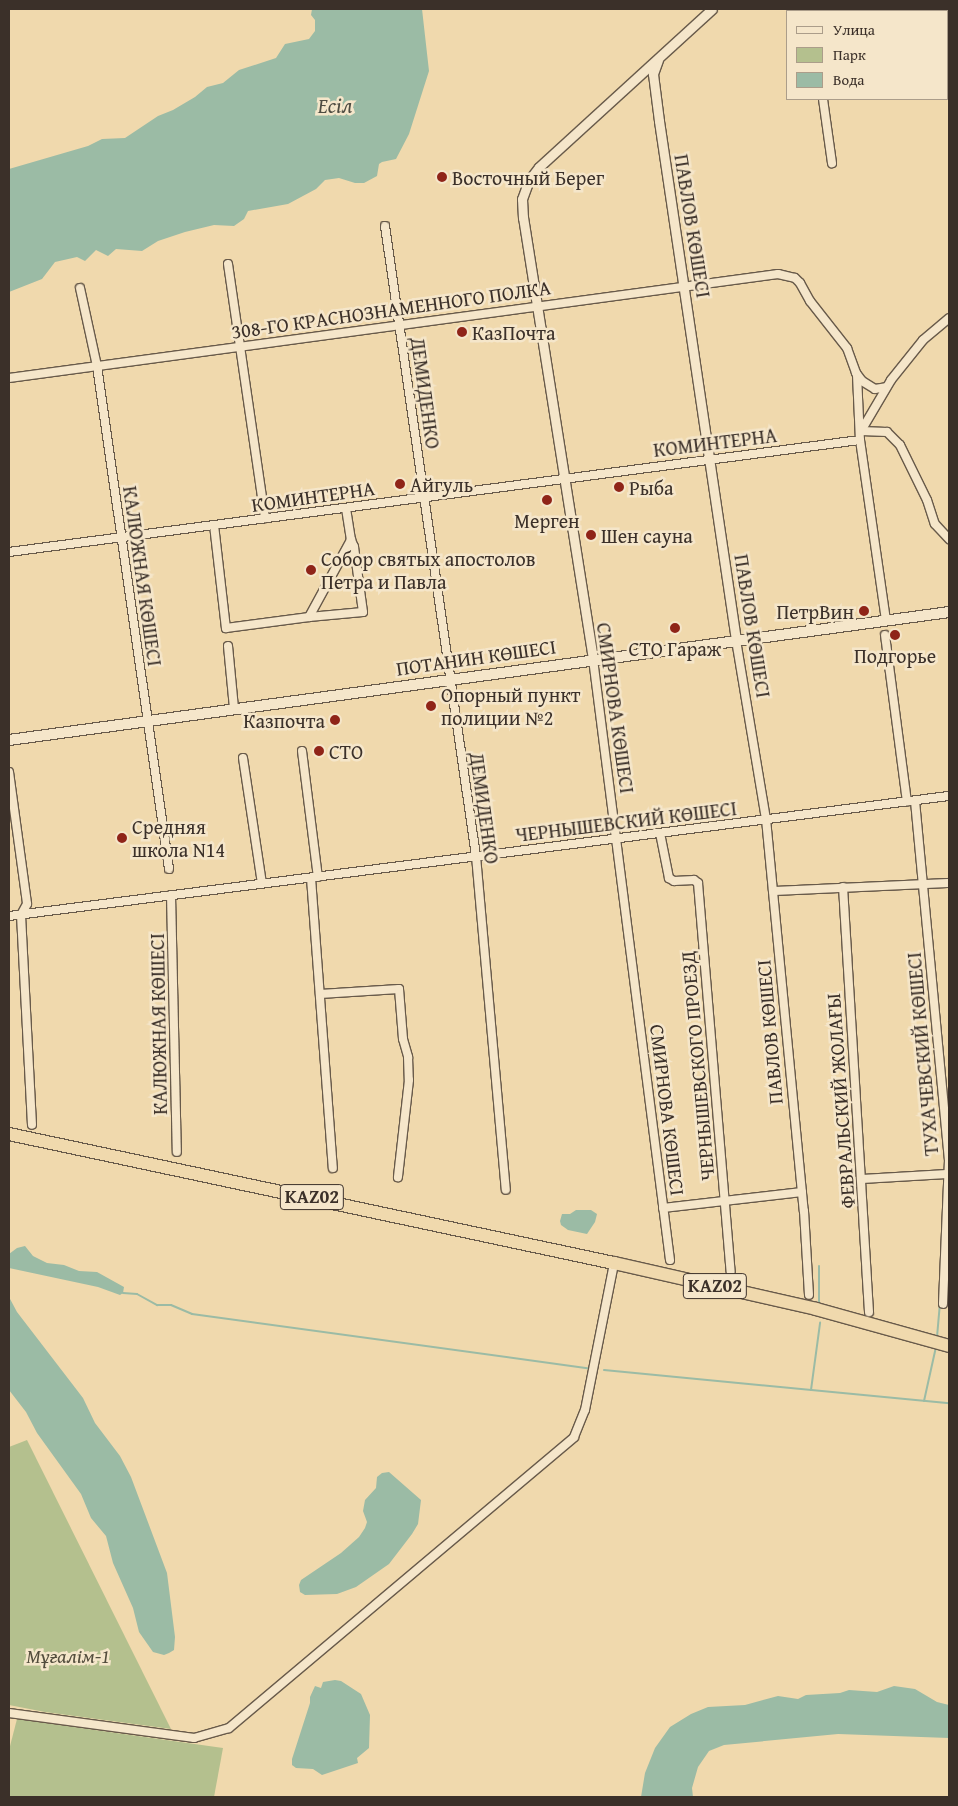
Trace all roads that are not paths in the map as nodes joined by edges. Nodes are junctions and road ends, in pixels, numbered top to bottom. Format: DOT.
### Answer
graph roads {
  1 [pos="712,9"];
  2 [pos="664,52"];
  3 [pos="630,83"];
  4 [pos="656,96"];
  5 [pos="823,100"];
  6 [pos="832,163"];
  7 [pos="385,226"];
  8 [pos="228,264"];
  9 [pos="685,285"];
  10 [pos="80,288"];
  11 [pos="537,306"];
  12 [pos="949,318"];
  13 [pos="400,324"];
  14 [pos="241,346"];
  15 [pos="97,366"];
  16 [pos="856,373"];
  17 [pos="9,378"];
  18 [pos="886,387"];
  19 [pos="861,430"];
  20 [pos="860,440"];
  21 [pos="710,459"];
  22 [pos="564,479"];
  23 [pos="425,497"];
  24 [pos="346,508"];
  25 [pos="265,518"];
  26 [pos="214,525"];
  27 [pos="121,538"];
  28 [pos="949,539"];
  29 [pos="351,540"];
  30 [pos="9,552"];
  31 [pos="949,612"];
  32 [pos="309,617"];
  33 [pos="886,620"];
  34 [pos="885,635"];
  35 [pos="736,640"];
  36 [pos="228,646"];
  37 [pos="593,659"];
  38 [pos="451,679"];
  39 [pos="234,708"];
  40 [pos="148,721"];
  41 [pos="9,740"];
  42 [pos="302,751"];
  43 [pos="243,758"];
  44 [pos="9,772"];
  45 [pos="949,796"];
  46 [pos="911,801"];
  47 [pos="766,819"];
  48 [pos="660,833"];
  49 [pos="616,838"];
  50 [pos="476,856"];
  51 [pos="169,869"];
  52 [pos="314,877"];
  53 [pos="949,882"];
  54 [pos="922,883"];
  55 [pos="262,884"];
  56 [pos="843,888"];
  57 [pos="773,891"];
  58 [pos="171,895"];
  59 [pos="21,915"];
  60 [pos="9,916"];
  61 [pos="320,994"];
  62 [pos="32,1124"];
  63 [pos="9,1134"];
  64 [pos="177,1152"];
  65 [pos="949,1160"];
  66 [pos="333,1168"];
  67 [pos="947,1174"];
  68 [pos="398,1177"];
  69 [pos="862,1179"];
  70 [pos="506,1190"];
  71 [pos="802,1192"];
  72 [pos="726,1201"];
  73 [pos="663,1208"];
  74 [pos="670,1260"];
  75 [pos="614,1263"];
  76 [pos="731,1272"];
  77 [pos="809,1295"];
  78 [pos="943,1304"];
  79 [pos="869,1312"];
  80 [pos="948,1346"];
  81 [pos="9,1713"];
  1 -- 2 [label="street, СМИРНОВА КӨШЕСІ"];
  2 -- 3 [label="street, СМИРНОВА КӨШЕСІ"];
  2 -- 4 [label="street, ПАВЛОВ КӨШЕСІ"];
  3 -- 4 [label="street"];
  3 -- 11 [label="street, СМИРНОВА КӨШЕСІ"];
  4 -- 9 [label="street, ПАВЛОВ КӨШЕСІ"];
  5 -- 6 [label="street"];
  7 -- 13 [label="street, ДЕМИДЕНКО"];
  8 -- 14 [label="street"];
  9 -- 11 [label="street, 308-ГО КРАСНОЗНАМЕННОГО ПОЛКА"];
  9 -- 16 [label="street, 308-ГО КРАСНОЗНАМЕННОГО ПОЛКА"];
  9 -- 21 [label="street, ПАВЛОВ КӨШЕСІ"];
  10 -- 15 [label="street, КАЛЮЖНАЯ КӨШЕСІ"];
  11 -- 13 [label="street, 308-ГО КРАСНОЗНАМЕННОГО ПОЛКА"];
  11 -- 22 [label="street, СМИРНОВА КӨШЕСІ"];
  12 -- 18 [label="street"];
  13 -- 14 [label="street, 308-ГО КРАСНОЗНАМЕННОГО ПОЛКА"];
  13 -- 23 [label="street, ДЕМИДЕНКО"];
  14 -- 15 [label="street, 308-ГО КРАСНОЗНАМЕННОГО ПОЛКА"];
  14 -- 25 [label="street"];
  15 -- 17 [label="street, 308-ГО КРАСНОЗНАМЕННОГО ПОЛКА"];
  15 -- 27 [label="street, КАЛЮЖНАЯ КӨШЕСІ"];
  16 -- 18 [label="street"];
  16 -- 19 [label="street"];
  18 -- 19 [label="street"];
  19 -- 20 [label="street"];
  19 -- 28 [label="street"];
  20 -- 21 [label="street, КОМИНТЕРНА"];
  20 -- 33 [label="street"];
  21 -- 22 [label="street, КОМИНТЕРНА"];
  21 -- 35 [label="street, ПАВЛОВ КӨШЕСІ"];
  22 -- 23 [label="street, КОМИНТЕРНА"];
  22 -- 37 [label="street, СМИРНОВА КӨШЕСІ"];
  23 -- 24 [label="street, КОМИНТЕРНА"];
  23 -- 38 [label="street, ДЕМИДЕНКО"];
  24 -- 25 [label="street, КОМИНТЕРНА"];
  24 -- 29 [label="street"];
  25 -- 26 [label="street, КОМИНТЕРНА"];
  26 -- 27 [label="street, КОМИНТЕРНА"];
  26 -- 32 [label="street"];
  27 -- 30 [label="street, КОМИНТЕРНА"];
  27 -- 40 [label="street, КАЛЮЖНАЯ КӨШЕСІ"];
  29 -- 32 [label="street"];
  29 -- 32 [label="street"];
  31 -- 33 [label="main road, ПОТАНИН КӨШЕСІ"];
  33 -- 35 [label="main road, ПОТАНИН КӨШЕСІ"];
  34 -- 46 [label="street, ТУХАЧЕВСКИЙ КӨШЕСІ"];
  35 -- 37 [label="main road, ПОТАНИН КӨШЕСІ"];
  35 -- 47 [label="street, ПАВЛОВ КӨШЕСІ"];
  36 -- 39 [label="street"];
  37 -- 38 [label="main road, ПОТАНИН КӨШЕСІ"];
  37 -- 49 [label="street, СМИРНОВА КӨШЕСІ"];
  38 -- 39 [label="main road, ПОТАНИН КӨШЕСІ"];
  38 -- 50 [label="street, ДЕМИДЕНКО"];
  39 -- 40 [label="main road, ПОТАНИН КӨШЕСІ"];
  40 -- 41 [label="main road, ПОТАНИН КӨШЕСІ"];
  40 -- 51 [label="street, КАЛЮЖНАЯ КӨШЕСІ"];
  42 -- 52 [label="street"];
  43 -- 55 [label="street"];
  44 -- 59 [label="street"];
  45 -- 46 [label="street, ЧЕРНЫШЕВСКИЙ КӨШЕСІ"];
  46 -- 47 [label="street, ЧЕРНЫШЕВСКИЙ КӨШЕСІ"];
  46 -- 54 [label="street, ТУХАЧЕВСКИЙ КӨШЕСІ"];
  47 -- 48 [label="street, ЧЕРНЫШЕВСКИЙ КӨШЕСІ"];
  47 -- 57 [label="street, ПАВЛОВ КӨШЕСІ"];
  48 -- 49 [label="street, ЧЕРНЫШЕВСКИЙ КӨШЕСІ"];
  48 -- 72 [label="street, ЧЕРНЫШЕВСКОГО ПРОЕЗД"];
  49 -- 50 [label="street, ЧЕРНЫШЕВСКИЙ КӨШЕСІ"];
  49 -- 73 [label="street, СМИРНОВА КӨШЕСІ"];
  50 -- 52 [label="street, ЧЕРНЫШЕВСКИЙ КӨШЕСІ"];
  50 -- 70 [label="street, ДЕМИДЕНКО"];
  52 -- 55 [label="street, ЧЕРНЫШЕВСКИЙ КӨШЕСІ"];
  52 -- 61 [label="street"];
  53 -- 54 [label="street"];
  54 -- 56 [label="street"];
  54 -- 65 [label="street, ТУХАЧЕВСКИЙ КӨШЕСІ"];
  55 -- 58 [label="street, ЧЕРНЫШЕВСКИЙ КӨШЕСІ"];
  56 -- 57 [label="street"];
  56 -- 69 [label="street, ФЕВРАЛЬСКИЙ ЖОЛАҒЫ"];
  57 -- 71 [label="street, ПАВЛОВ КӨШЕСІ"];
  58 -- 59 [label="street, ЧЕРНЫШЕВСКИЙ КӨШЕСІ"];
  58 -- 64 [label="street, КАЛЮЖНАЯ КӨШЕСІ"];
  59 -- 60 [label="street, ЧЕРНЫШЕВСКИЙ КӨШЕСІ"];
  59 -- 62 [label="street"];
  61 -- 66 [label="street"];
  61 -- 68 [label="street"];
  63 -- 75 [label="highway, KAZ02"];
  65 -- 67 [label="street, ТУХАЧЕВСКИЙ КӨШЕСІ"];
  67 -- 69 [label="street"];
  67 -- 78 [label="street, ТУХАЧЕВСКИЙ КӨШЕСІ"];
  69 -- 79 [label="street, ФЕВРАЛЬСКИЙ ЖОЛАҒЫ"];
  71 -- 72 [label="street"];
  71 -- 77 [label="street, ПАВЛОВ КӨШЕСІ"];
  72 -- 73 [label="street"];
  72 -- 76 [label="street, ЧЕРНЫШЕВСКОГО ПРОЕЗД"];
  73 -- 74 [label="street, СМИРНОВА КӨШЕСІ"];
  75 -- 80 [label="highway, KAZ02"];
  75 -- 81 [label="street"];
}
